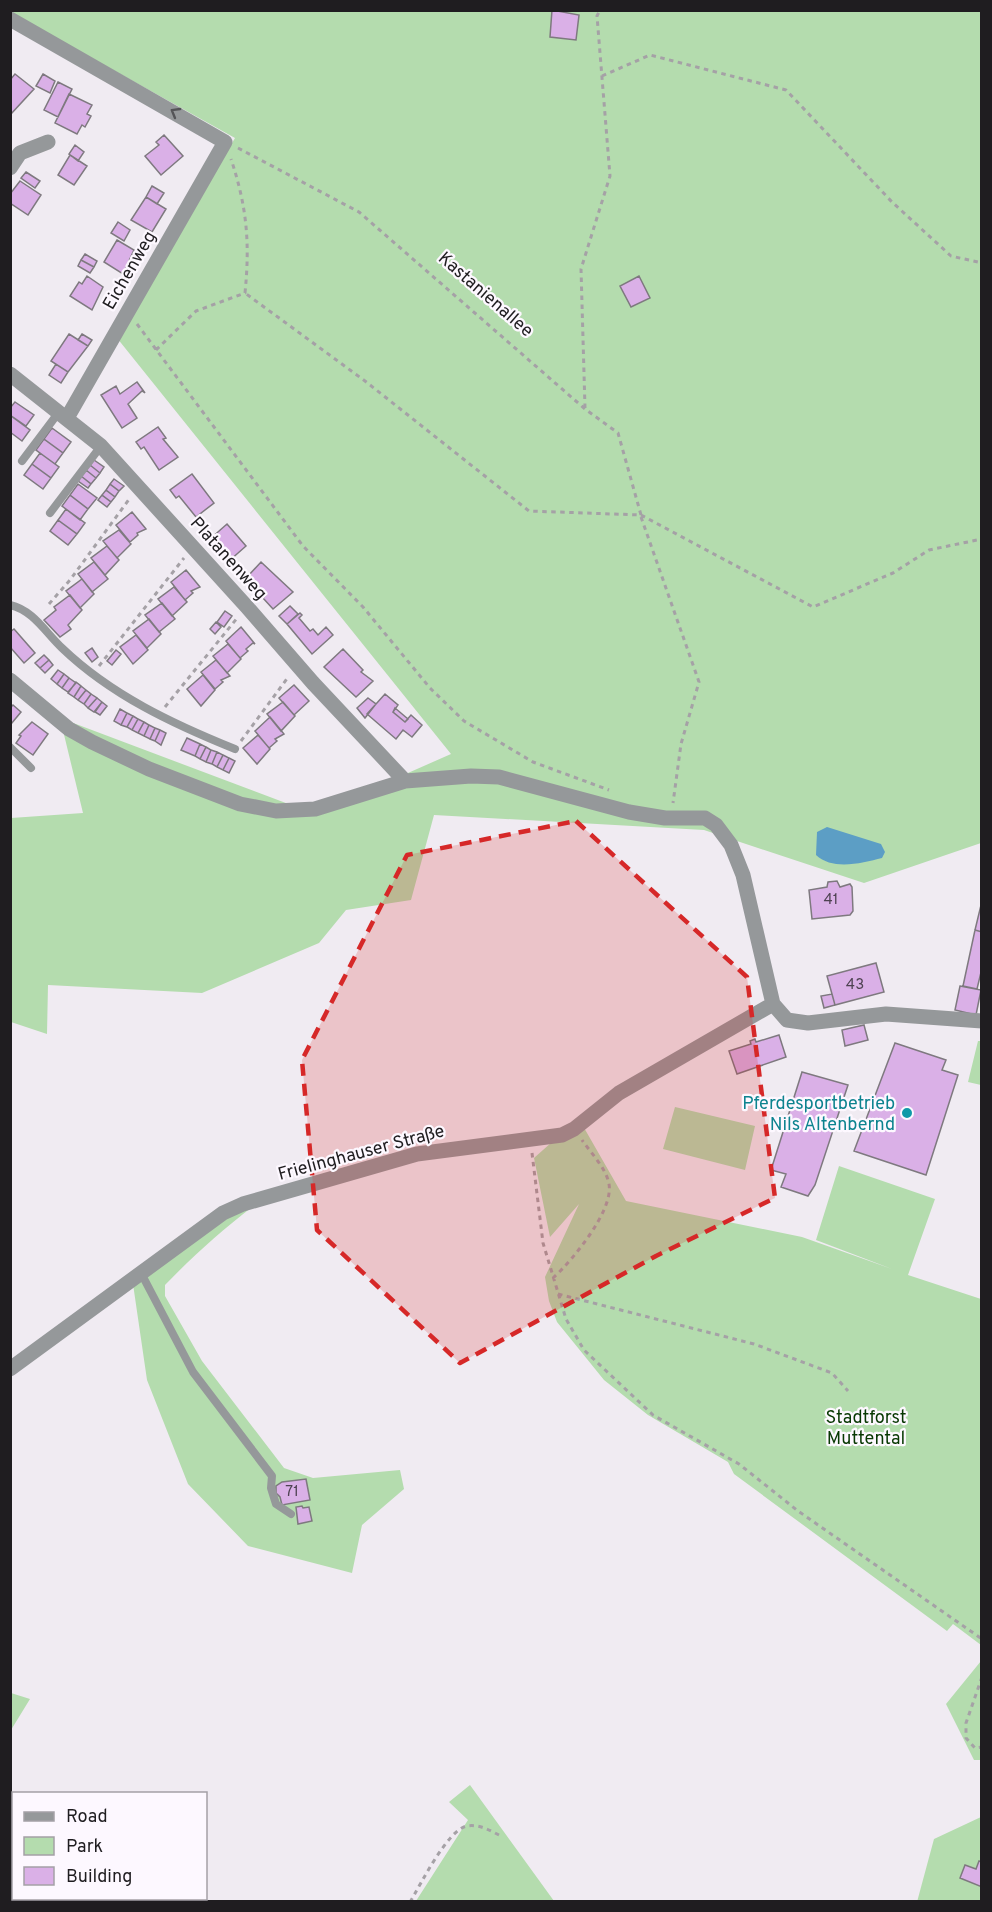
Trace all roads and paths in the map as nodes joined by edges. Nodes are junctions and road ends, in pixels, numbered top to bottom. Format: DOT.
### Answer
graph roads {
  1 [pos="600,10"];
  2 [pos="10,19"];
  3 [pos="602,76"];
  4 [pos="48,142"];
  5 [pos="225,142"];
  6 [pos="10,168"];
  7 [pos="981,263"];
  8 [pos="245,293"];
  9 [pos="128,311"];
  10 [pos="156,350"];
  11 [pos="10,374"];
  12 [pos="585,409"];
  13 [pos="63,415"];
  14 [pos="101,446"];
  15 [pos="22,461"];
  16 [pos="138,487"];
  17 [pos="50,513"];
  18 [pos="641,515"];
  19 [pos="981,539"];
  20 [pos="193,547"];
  21 [pos="49,604"];
  22 [pos="10,605"];
  23 [pos="247,607"];
  24 [pos="297,665"];
  25 [pos="92,675"];
  26 [pos="10,680"];
  27 [pos="160,714"];
  28 [pos="10,747"];
  29 [pos="235,749"];
  30 [pos="31,768"];
  31 [pos="405,781"];
  32 [pos="616,792"];
  33 [pos="672,807"];
  34 [pos="773,1004"];
  35 [pos="981,1021"];
  36 [pos="574,1129"];
  37 [pos="540,1138"];
  38 [pos="140,1272"];
  39 [pos="553,1278"];
  40 [pos="558,1294"];
  41 [pos="10,1369"];
  42 [pos="848,1391"];
  43 [pos="291,1514"];
  44 [pos="981,1639"];
  45 [pos="981,1677"];
  46 [pos="981,1748"];
  47 [pos="499,1835"];
  48 [pos="410,1902"];
  1 -- 3 [label="path"];
  5 -- 2 [label="street, one-way"];
  3 -- 7 [label="path"];
  3 -- 12 [label="path"];
  4 -- 6 [label="street"];
  5 -- 8 [label="path"];
  5 -- 9 [label="street, Eichenweg"];
  5 -- 12 [label="path, Kastanienallee"];
  8 -- 10 [label="path"];
  8 -- 18 [label="path"];
  9 -- 10 [label="path"];
  9 -- 13 [label="street, Eichenweg"];
  10 -- 32 [label="path"];
  11 -- 13 [label="street, Platanenweg"];
  12 -- 18 [label="path, Kastanienallee"];
  13 -- 14 [label="street, Platanenweg"];
  13 -- 15 [label="lane"];
  14 -- 16 [label="street, Platanenweg"];
  14 -- 17 [label="lane"];
  16 -- 20 [label="street, Platanenweg"];
  16 -- 21 [label="path"];
  18 -- 19 [label="path"];
  18 -- 33 [label="path, Kastanienallee"];
  20 -- 23 [label="street, Platanenweg"];
  20 -- 25 [label="path"];
  22 -- 25 [label="lane"];
  23 -- 24 [label="street, Platanenweg"];
  23 -- 27 [label="path"];
  24 -- 29 [label="path"];
  24 -- 31 [label="street, Platanenweg"];
  25 -- 27 [label="lane"];
  26 -- 31 [label="street"];
  27 -- 29 [label="lane"];
  28 -- 30 [label="lane"];
  31 -- 34 [label="street"];
  34 -- 35 [label="street"];
  34 -- 36 [label="street, Frielinghauser Straße"];
  36 -- 37 [label="street, Frielinghauser Straße"];
  36 -- 39 [label="path"];
  37 -- 38 [label="street, Frielinghauser Straße"];
  37 -- 39 [label="path"];
  38 -- 41 [label="street, Frielinghauser Straße"];
  38 -- 43 [label="lane"];
  39 -- 40 [label="path"];
  40 -- 42 [label="path"];
  40 -- 44 [label="path"];
  45 -- 46 [label="path"];
  47 -- 48 [label="path"];
}
